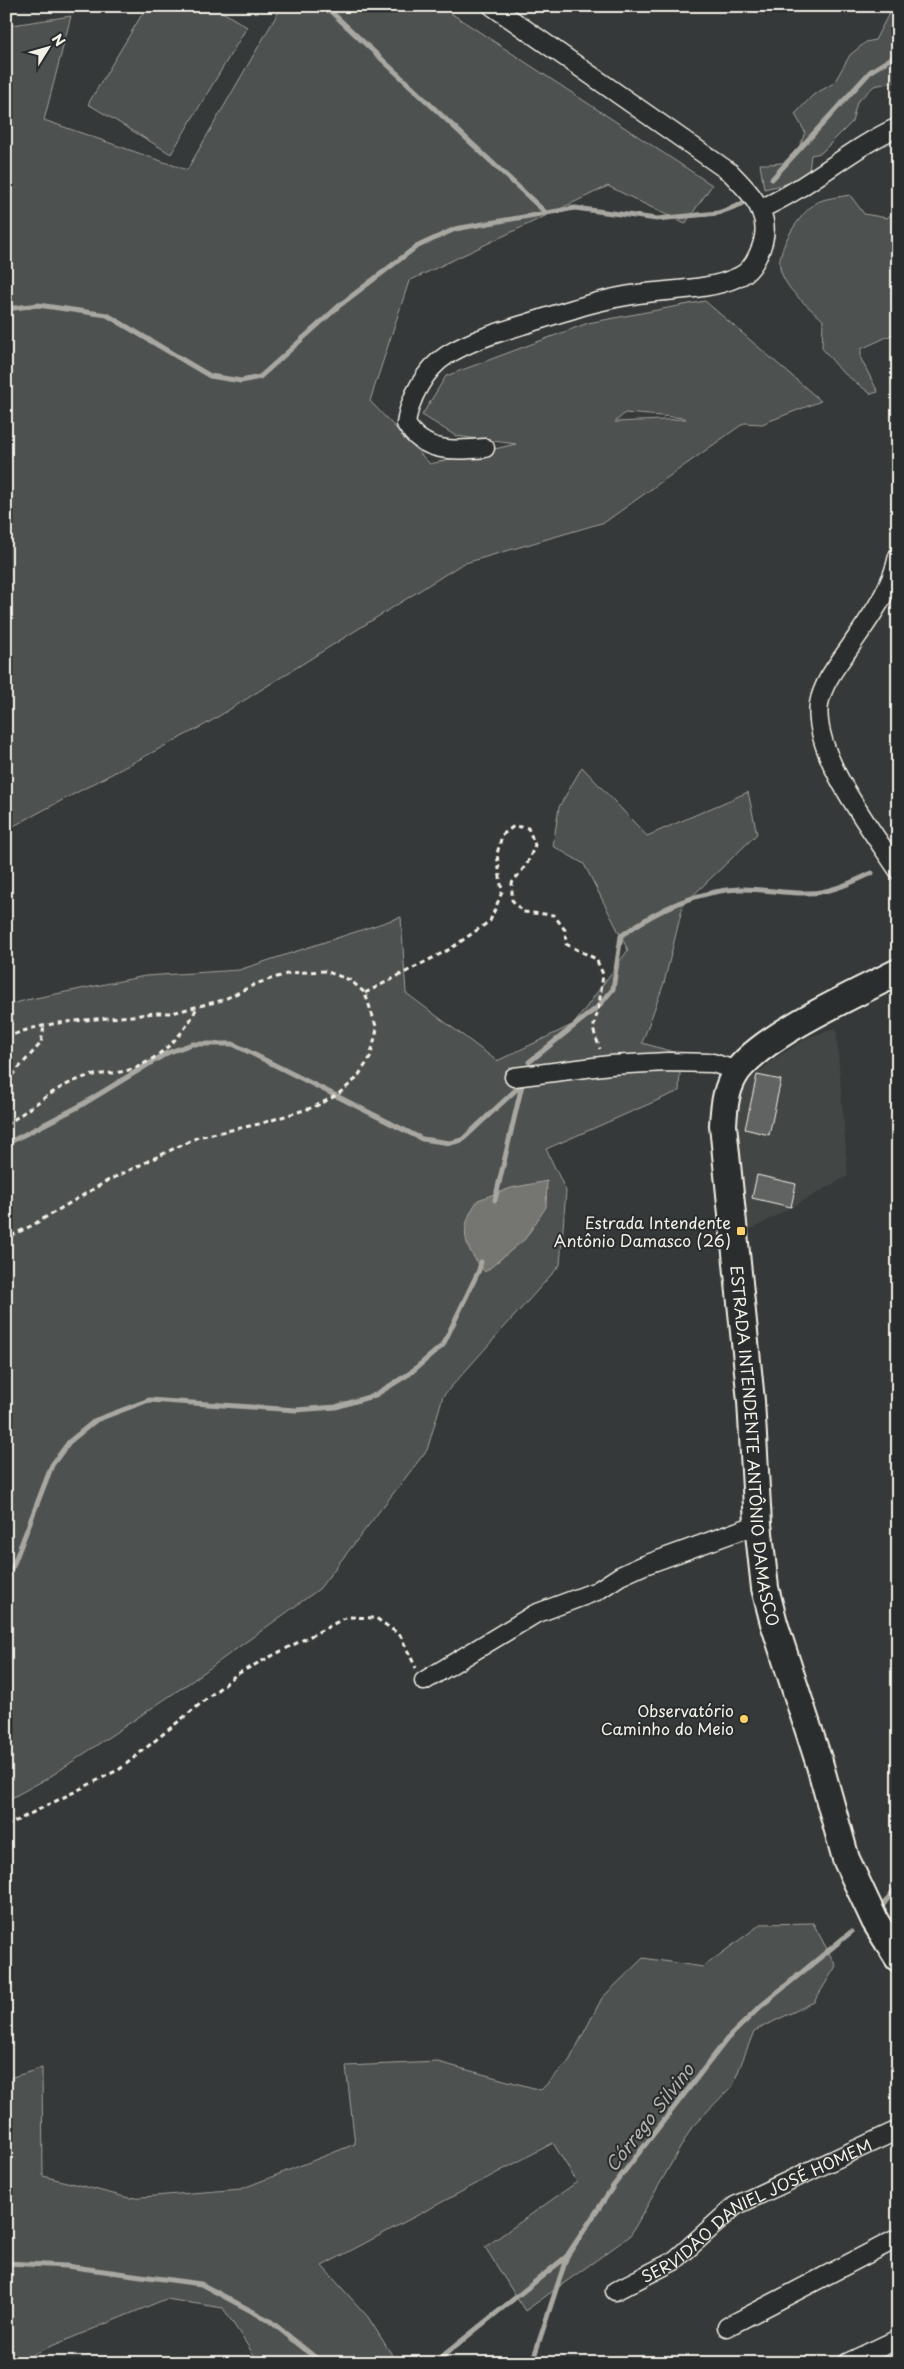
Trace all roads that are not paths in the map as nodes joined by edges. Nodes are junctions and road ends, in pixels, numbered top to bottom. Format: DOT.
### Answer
graph roads {
  1 [pos="492,6"];
  2 [pos="898,127"];
  3 [pos="760,209"];
  4 [pos="485,448"];
  5 [pos="898,556"];
  6 [pos="898,870"];
  7 [pos="898,972"];
  8 [pos="737,1071"];
  9 [pos="514,1077"];
  10 [pos="758,1524"];
  11 [pos="424,1681"];
  12 [pos="898,1958"];
  13 [pos="898,2130"];
  14 [pos="898,2238"];
  15 [pos="615,2291"];
  16 [pos="727,2327"];
  17 [pos="898,2339"];
  18 [pos="847,2363"];
  1 -- 3 [label="street"];
  2 -- 3 [label="street"];
  3 -- 4 [label="street"];
  5 -- 6 [label="street"];
  7 -- 8 [label="main road, ESTRADA INTENDENTE ANTÔNIO DAMASCO"];
  8 -- 9 [label="street"];
  8 -- 10 [label="main road, ESTRADA INTENDENTE ANTÔNIO DAMASCO"];
  10 -- 11 [label="street"];
  10 -- 12 [label="main road, ESTRADA INTENDENTE ANTÔNIO DAMASCO"];
  13 -- 15 [label="street, SERVIDÃO DANIEL JOSÉ HOMEM"];
  14 -- 16 [label="street"];
  17 -- 18 [label="street"];
}
